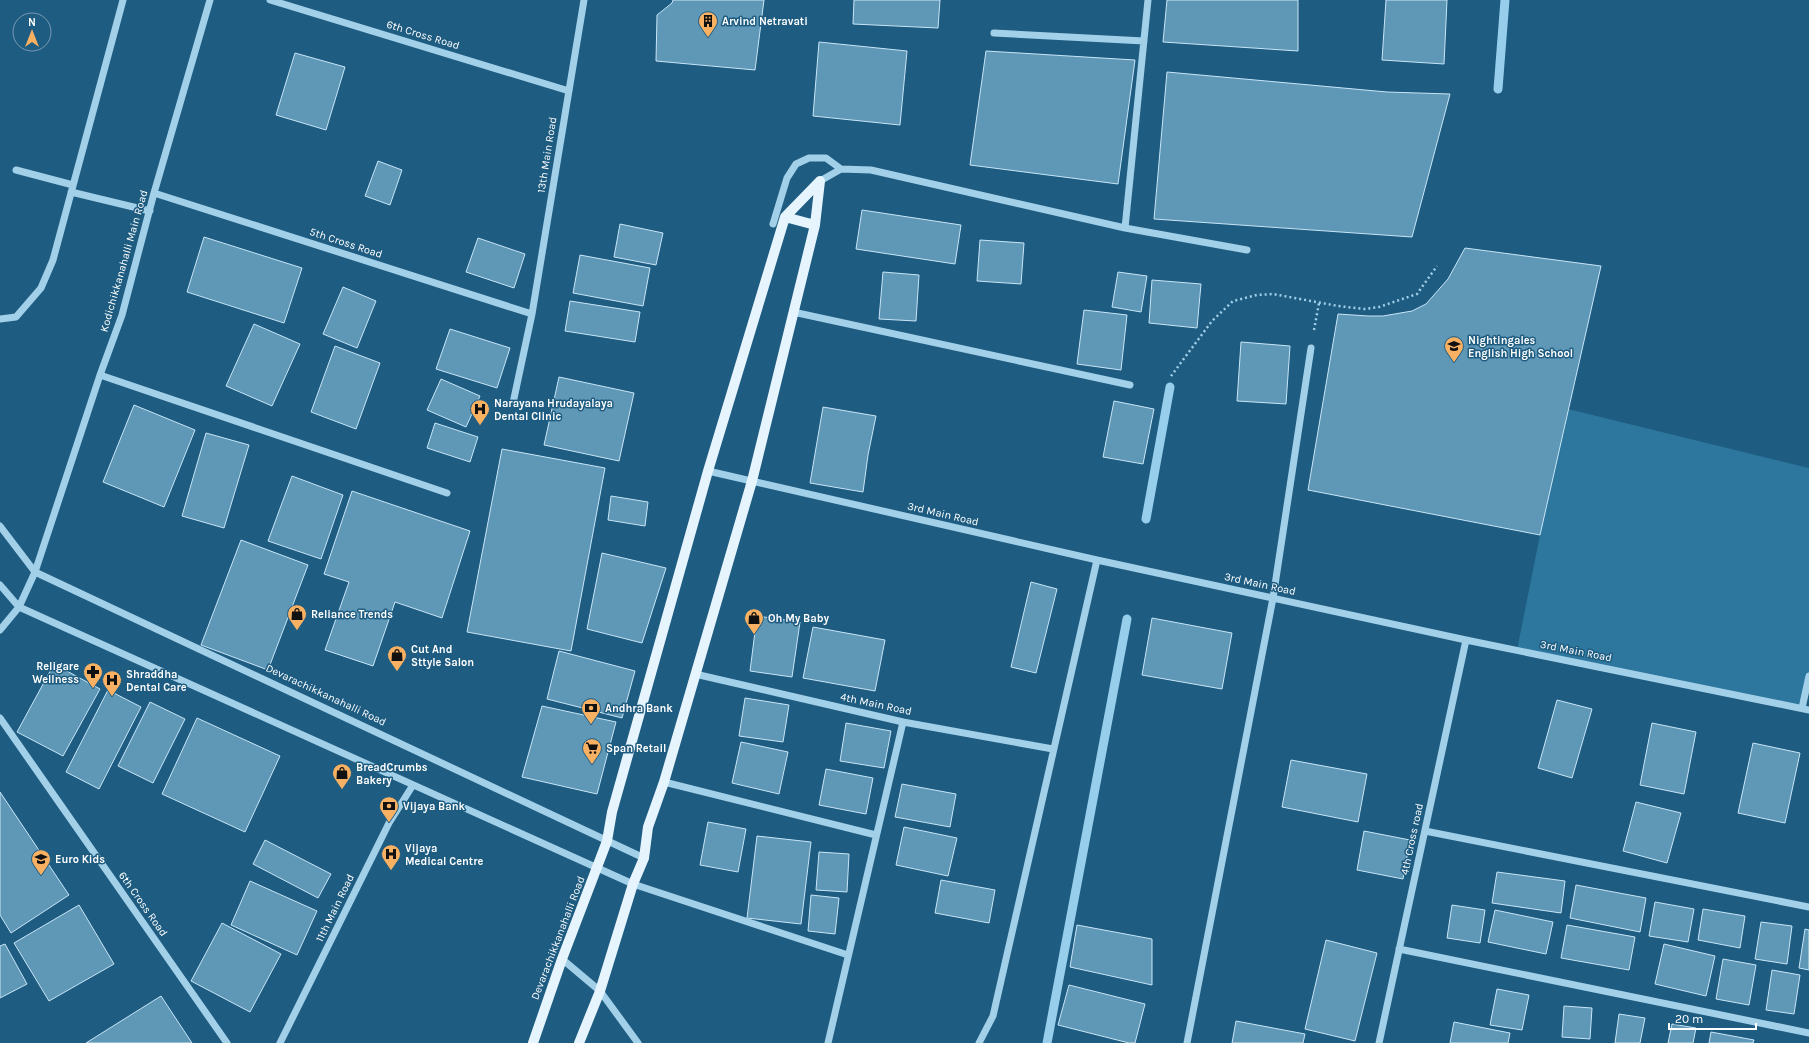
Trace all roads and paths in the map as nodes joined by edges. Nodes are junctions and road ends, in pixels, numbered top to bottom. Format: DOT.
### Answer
graph roads {
  1 [pos="123,0"];
  2 [pos="210,0"];
  3 [pos="270,0"];
  4 [pos="584,0"];
  5 [pos="1148,0"];
  6 [pos="994,33"];
  7 [pos="1144,41"];
  8 [pos="569,91"];
  9 [pos="841,169"];
  10 [pos="16,170"];
  11 [pos="820,181"];
  12 [pos="72,189"];
  13 [pos="154,193"];
  14 [pos="150,211"];
  15 [pos="785,217"];
  16 [pos="772,224"];
  17 [pos="815,225"];
  18 [pos="1125,228"];
  19 [pos="1247,250"];
  20 [pos="1437,266"];
  21 [pos="1319,303"];
  22 [pos="793,312"];
  23 [pos="532,314"];
  24 [pos="0,319"];
  25 [pos="1311,348"];
  26 [pos="100,375"];
  27 [pos="1171,376"];
  28 [pos="1130,385"];
  29 [pos="513,403"];
  30 [pos="708,471"];
  31 [pos="752,481"];
  32 [pos="447,493"];
  33 [pos="0,526"];
  34 [pos="1097,560"];
  35 [pos="35,572"];
  36 [pos="0,585"];
  37 [pos="1273,598"];
  38 [pos="19,607"];
  39 [pos="0,630"];
  40 [pos="1466,640"];
  41 [pos="695,674"];
  42 [pos="1809,676"];
  43 [pos="1806,709"];
  44 [pos="0,718"];
  45 [pos="903,722"];
  46 [pos="1053,749"];
  47 [pos="664,782"];
  48 [pos="413,785"];
  49 [pos="1425,831"];
  50 [pos="876,835"];
  51 [pos="607,841"];
  52 [pos="644,858"];
  53 [pos="597,868"];
  54 [pos="633,884"];
  55 [pos="1809,907"];
  56 [pos="1399,949"];
  57 [pos="848,955"];
  58 [pos="562,959"];
  59 [pos="600,991"];
  60 [pos="1809,1033"];
  61 [pos="227,1043"];
  62 [pos="280,1043"];
  63 [pos="532,1043"];
  64 [pos="579,1043"];
  65 [pos="638,1043"];
  66 [pos="828,1043"];
  67 [pos="980,1043"];
  68 [pos="1187,1043"];
  69 [pos="1379,1043"];
  1 -- 12 [label="street"];
  2 -- 13 [label="street, Kodichikkanahalli Main Road"];
  3 -- 8 [label="street, 6th Cross Road"];
  4 -- 8 [label="street, 13th Main Road"];
  5 -- 7 [label="street"];
  6 -- 7 [label="street"];
  7 -- 18 [label="street"];
  8 -- 23 [label="street, 13th Main Road"];
  9 -- 11 [label="street"];
  9 -- 16 [label="street"];
  9 -- 18 [label="street"];
  10 -- 12 [label="street"];
  11 -- 15 [label="main road"];
  11 -- 17 [label="main road"];
  12 -- 14 [label="street"];
  12 -- 24 [label="street"];
  13 -- 14 [label="street, Kodichikkanahalli Main Road"];
  13 -- 23 [label="street, 5th Cross Road"];
  14 -- 26 [label="street, Kodichikkanahalli Main Road"];
  15 -- 17 [label="main road"];
  15 -- 30 [label="main road, Devarachikkanahalli Road"];
  17 -- 22 [label="main road"];
  18 -- 19 [label="street"];
  20 -- 21 [label="path"];
  21 -- 25 [label="path"];
  21 -- 27 [label="path"];
  22 -- 28 [label="street"];
  22 -- 31 [label="main road"];
  23 -- 29 [label="street, 13th Main Road"];
  25 -- 37 [label="street"];
  26 -- 32 [label="street"];
  26 -- 35 [label="street, Kodichikkanahalli Main Road"];
  30 -- 31 [label="street, 3rd Main Road"];
  30 -- 51 [label="main road, Devarachikkanahalli Road"];
  31 -- 34 [label="street, 3rd Main Road"];
  31 -- 41 [label="main road"];
  33 -- 35 [label="street, Devarachikkanahalli Road"];
  34 -- 37 [label="street, 3rd Main Road"];
  34 -- 46 [label="street"];
  35 -- 38 [label="street"];
  35 -- 51 [label="street, Devarachikkanahalli Road"];
  36 -- 38 [label="street"];
  37 -- 40 [label="street, 3rd Main Road"];
  37 -- 68 [label="street"];
  38 -- 39 [label="street"];
  38 -- 48 [label="street"];
  40 -- 43 [label="street, 3rd Main Road"];
  40 -- 49 [label="street, 4th Cross road"];
  41 -- 45 [label="street, 4th Main Road"];
  41 -- 47 [label="main road"];
  42 -- 43 [label="street"];
  44 -- 61 [label="street, 6th Cross Road"];
  45 -- 46 [label="street, 4th Main Road"];
  45 -- 50 [label="street"];
  46 -- 67 [label="street"];
  47 -- 50 [label="street"];
  47 -- 52 [label="main road"];
  48 -- 53 [label="street"];
  48 -- 62 [label="street, 11th Main Road"];
  49 -- 55 [label="street"];
  49 -- 56 [label="street, 4th Cross road"];
  50 -- 57 [label="street"];
  51 -- 52 [label="street, Devarachikkanahalli Road"];
  51 -- 53 [label="main road, Devarachikkanahalli Road"];
  52 -- 54 [label="main road"];
  53 -- 54 [label="street"];
  53 -- 58 [label="main road, Devarachikkanahalli Road"];
  54 -- 57 [label="street"];
  54 -- 59 [label="main road"];
  56 -- 60 [label="street"];
  56 -- 69 [label="street, 4th Cross road"];
  57 -- 66 [label="street"];
  58 -- 59 [label="street"];
  58 -- 63 [label="main road, Devarachikkanahalli Road"];
  59 -- 64 [label="main road"];
  59 -- 65 [label="street"];
}
